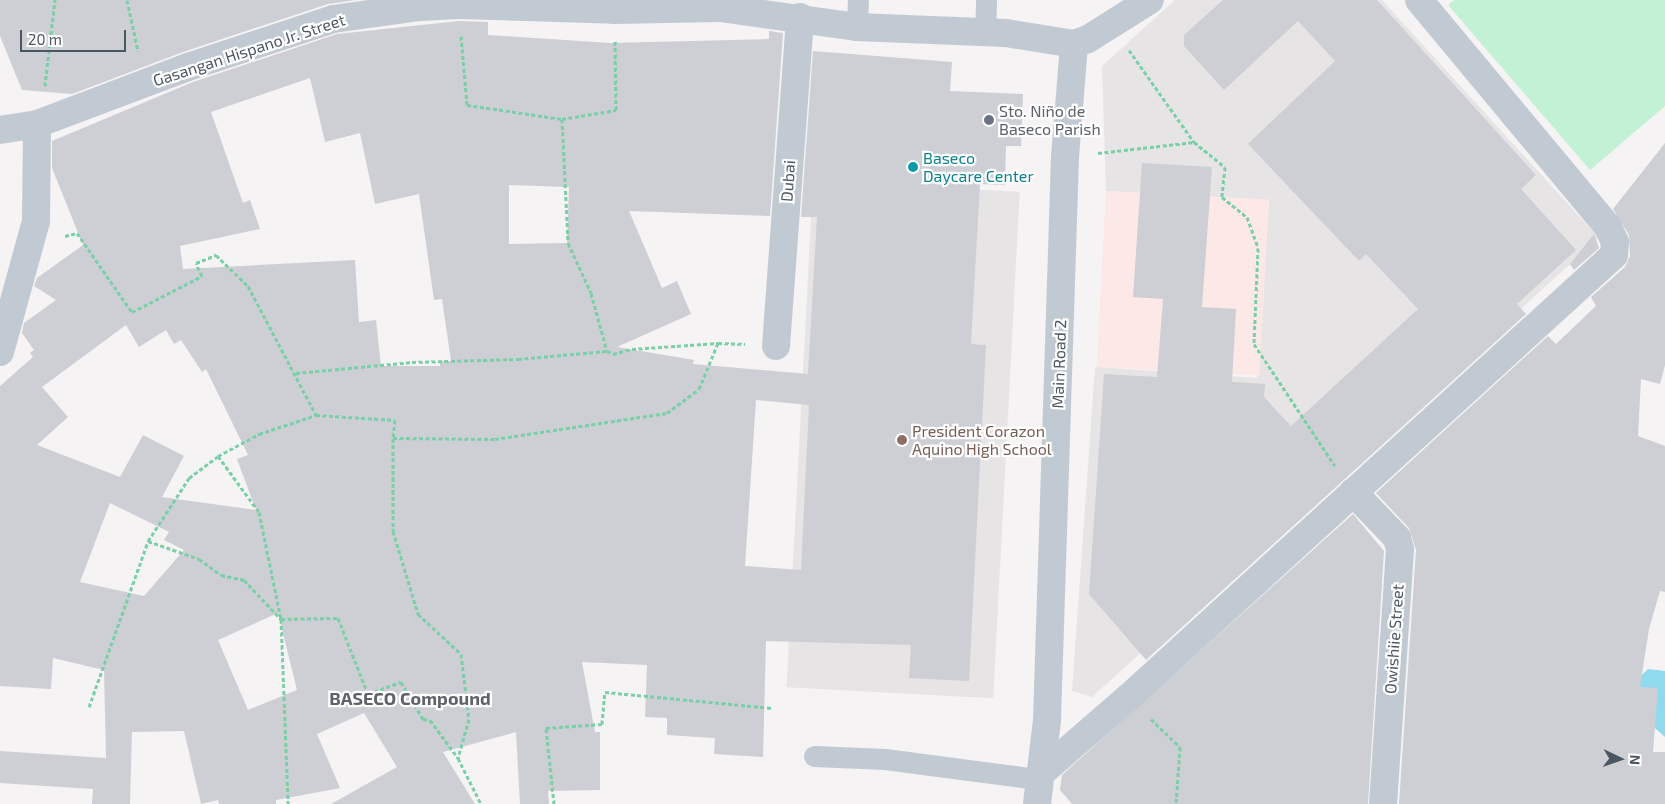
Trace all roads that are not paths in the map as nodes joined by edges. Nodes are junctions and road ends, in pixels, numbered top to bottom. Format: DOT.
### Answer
graph roads {
  1 [pos="858,0"];
  2 [pos="986,0"];
  3 [pos="1150,0"];
  4 [pos="1419,0"];
  5 [pos="459,3"];
  6 [pos="588,4"];
  7 [pos="720,4"];
  8 [pos="800,17"];
  9 [pos="857,28"];
  10 [pos="985,32"];
  11 [pos="1074,44"];
  12 [pos="45,122"];
  13 [pos="0,130"];
  14 [pos="776,346"];
  15 [pos="0,352"];
  16 [pos="1353,492"];
  17 [pos="814,756"];
  18 [pos="1040,774"];
  19 [pos="1037,804"];
  20 [pos="1384,804"];
  1 -- 9 [label="lane"];
  2 -- 10 [label="lane"];
  3 -- 11 [label="street"];
  4 -- 16 [label="street"];
  5 -- 6 [label="street, Gasangan Hispano Jr. Street"];
  5 -- 12 [label="street, Gasangan Hispano Jr. Street"];
  6 -- 7 [label="street, Gasangan Hispano Jr. Street"];
  7 -- 8 [label="street, Gasangan Hispano Jr. Street"];
  8 -- 9 [label="street, Gasangan Hispano Jr. Street"];
  8 -- 14 [label="street, Dubai"];
  9 -- 10 [label="street, Gasangan Hispano Jr. Street"];
  10 -- 11 [label="street, Gasangan Hispano Jr. Street"];
  11 -- 18 [label="street, Main Road 2"];
  12 -- 13 [label="street, Gasangan Hispano Jr. Street"];
  12 -- 15 [label="street"];
  16 -- 18 [label="street"];
  16 -- 20 [label="street, Owishiie Street"];
  17 -- 18 [label="lane"];
  18 -- 19 [label="street, Main Road 2"];
}
